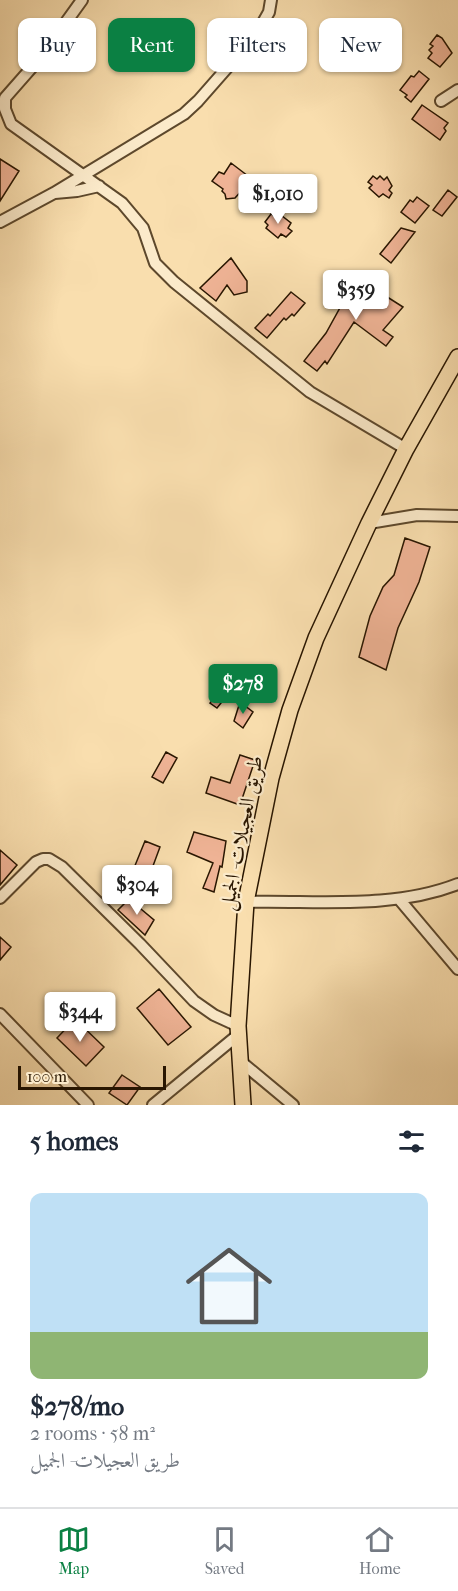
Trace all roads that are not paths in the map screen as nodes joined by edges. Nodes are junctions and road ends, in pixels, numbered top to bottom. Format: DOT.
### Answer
graph roads {
  1 [pos="82,0"];
  2 [pos="271,0"];
  3 [pos="458,90"];
  4 [pos="2,100"];
  5 [pos="441,100"];
  6 [pos="6,123"];
  7 [pos="83,174"];
  8 [pos="99,186"];
  9 [pos="54,193"];
  10 [pos="0,222"];
  11 [pos="458,357"];
  12 [pos="406,449"];
  13 [pos="458,516"];
  14 [pos="369,523"];
  15 [pos="458,884"];
  16 [pos="0,898"];
  17 [pos="399,899"];
  18 [pos="246,902"];
  19 [pos="458,969"];
  20 [pos="0,1014"];
  21 [pos="238,1031"];
  22 [pos="240,1061"];
  23 [pos="88,1105"];
  24 [pos="153,1105"];
  25 [pos="243,1105"];
  26 [pos="293,1105"];
  1 -- 4 [label="street"];
  2 -- 7 [label="street"];
  3 -- 5 [label="street"];
  4 -- 6 [label="street"];
  6 -- 7 [label="street"];
  7 -- 8 [label="street"];
  7 -- 9 [label="street"];
  8 -- 9 [label="street"];
  8 -- 12 [label="street"];
  9 -- 10 [label="street"];
  11 -- 12 [label="main road, طريق العجيلات- الجميل"];
  12 -- 14 [label="main road, طريق العجيلات- الجميل"];
  13 -- 14 [label="street"];
  14 -- 18 [label="main road, طريق العجيلات- الجميل"];
  15 -- 17 [label="street"];
  16 -- 21 [label="street"];
  17 -- 18 [label="street"];
  17 -- 19 [label="street"];
  18 -- 21 [label="main road, طريق العجيلات- الجميل"];
  20 -- 23 [label="street"];
  21 -- 22 [label="main road, طريق العجيلات- الجميل"];
  21 -- 24 [label="street"];
  22 -- 25 [label="main road, طريق العجيلات- الجميل"];
  22 -- 26 [label="street"];
}
